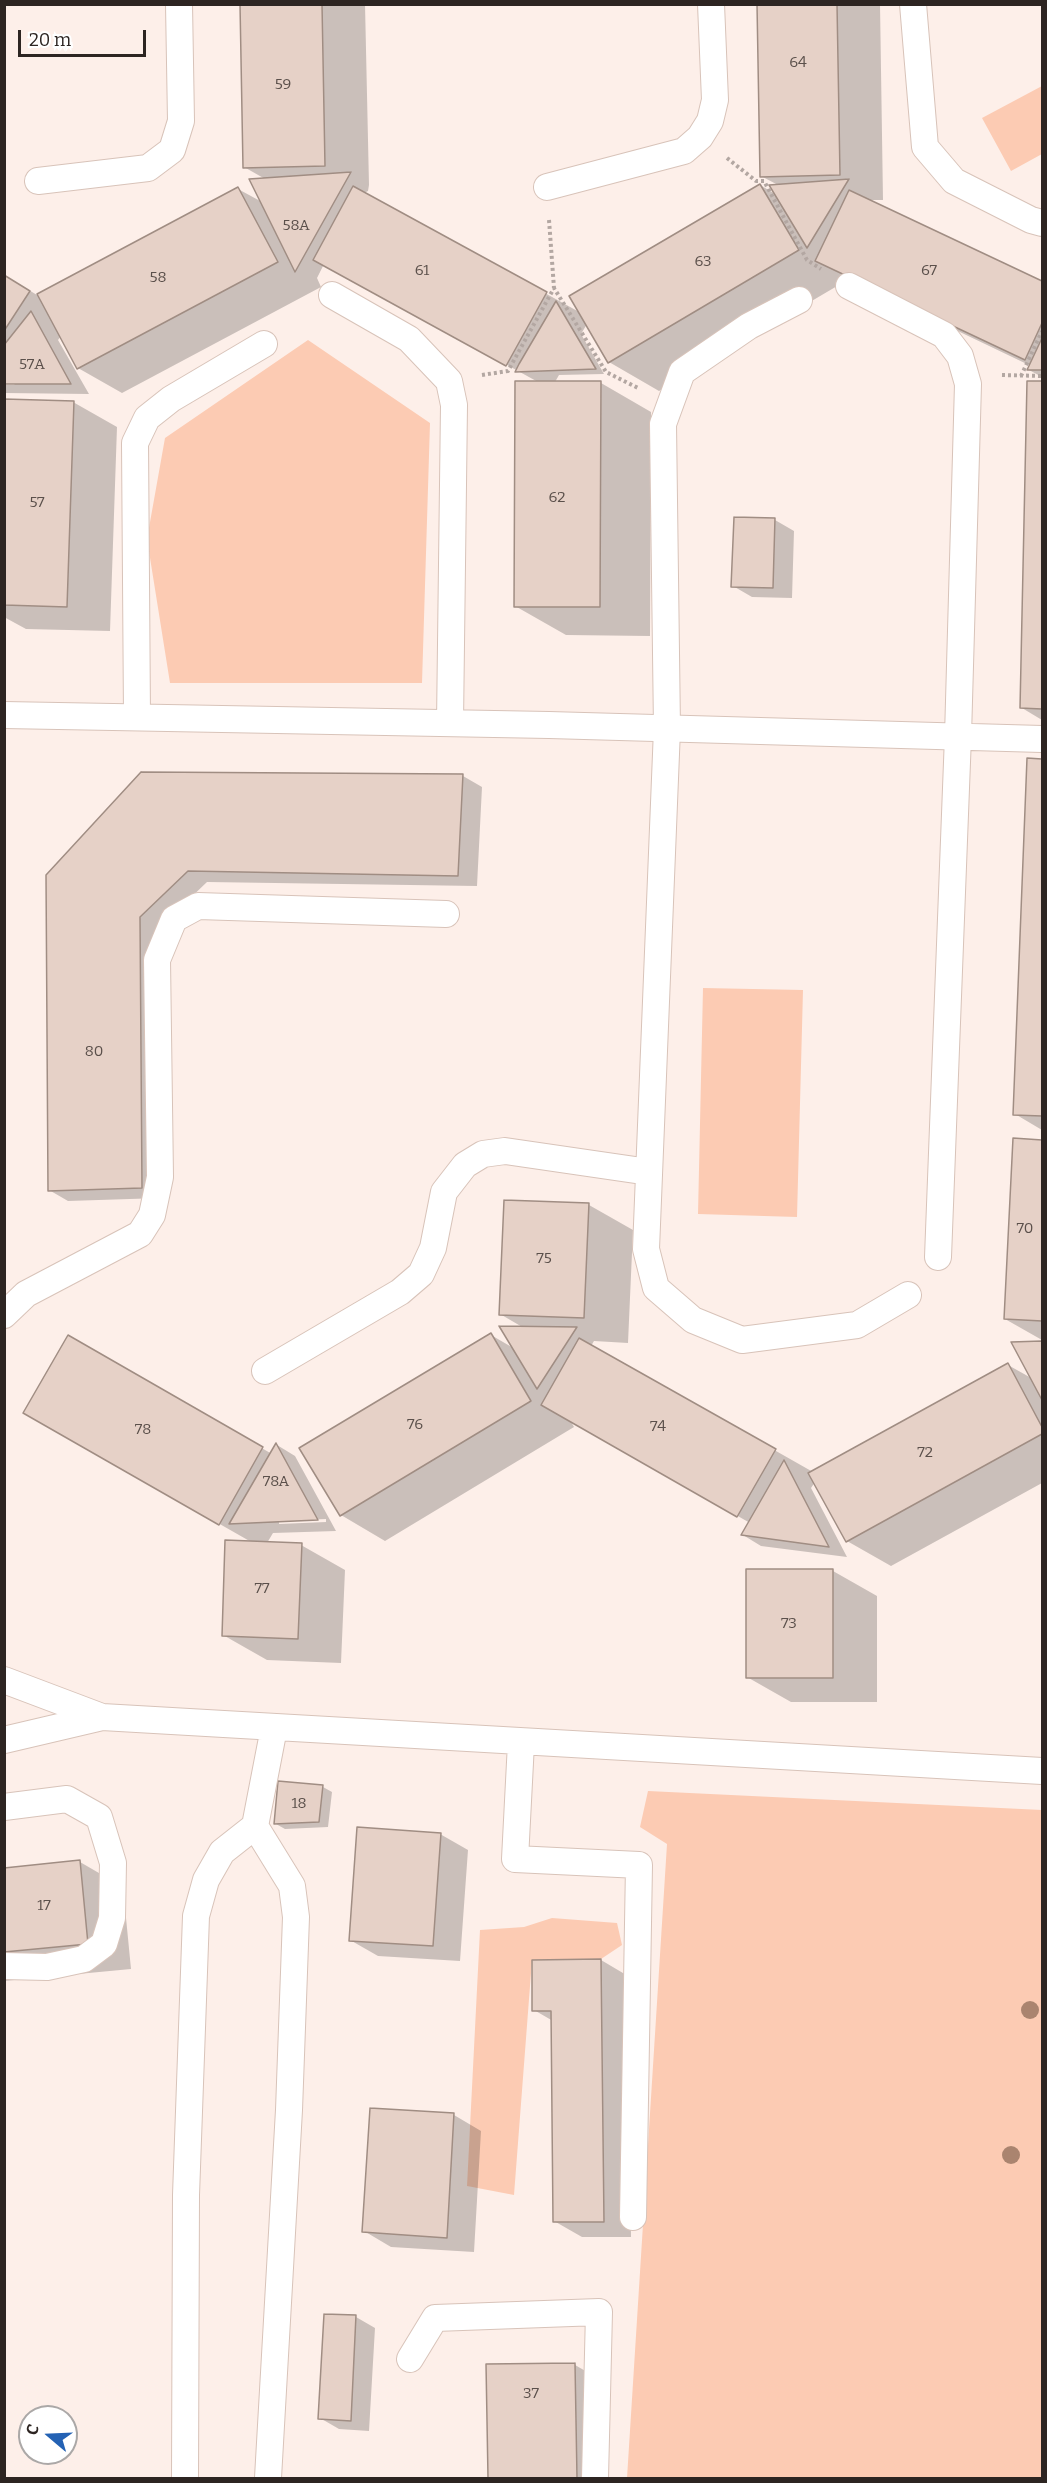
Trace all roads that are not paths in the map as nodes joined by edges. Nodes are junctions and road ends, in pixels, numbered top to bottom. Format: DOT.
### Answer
graph roads {
  1 [pos="179,4"];
  2 [pos="711,4"];
  3 [pos="913,4"];
  4 [pos="38,181"];
  5 [pos="547,187"];
  6 [pos="1042,223"];
  7 [pos="849,286"];
  8 [pos="332,295"];
  9 [pos="799,300"];
  10 [pos="264,344"];
  11 [pos="4,715"];
  12 [pos="137,717"];
  13 [pos="450,723"];
  14 [pos="667,729"];
  15 [pos="958,736"];
  16 [pos="1042,739"];
  17 [pos="446,914"];
  18 [pos="649,1172"];
  19 [pos="938,1257"];
  20 [pos="908,1295"];
  21 [pos="4,1315"];
  22 [pos="265,1371"];
  23 [pos="4,1680"];
  24 [pos="102,1717"];
  25 [pos="274,1728"];
  26 [pos="4,1740"];
  27 [pos="521,1743"];
  28 [pos="1042,1771"];
  29 [pos="4,1807"];
  30 [pos="255,1826"];
  31 [pos="4,1966"];
  32 [pos="633,2217"];
  33 [pos="410,2359"];
  34 [pos="185,2478"];
  35 [pos="268,2478"];
  36 [pos="595,2478"];
  1 -- 4 [label="lane"];
  2 -- 5 [label="lane"];
  3 -- 6 [label="lane"];
  7 -- 15 [label="lane"];
  8 -- 13 [label="lane"];
  9 -- 14 [label="lane"];
  10 -- 12 [label="lane"];
  11 -- 12 [label="lane"];
  12 -- 13 [label="lane"];
  13 -- 14 [label="lane"];
  14 -- 15 [label="lane"];
  14 -- 18 [label="lane"];
  15 -- 16 [label="lane"];
  15 -- 19 [label="lane"];
  17 -- 21 [label="lane"];
  18 -- 20 [label="lane"];
  18 -- 22 [label="lane"];
  23 -- 24 [label="lane"];
  24 -- 25 [label="lane"];
  24 -- 26 [label="lane"];
  25 -- 27 [label="lane"];
  25 -- 30 [label="lane"];
  27 -- 28 [label="lane"];
  27 -- 32 [label="lane"];
  29 -- 31 [label="lane"];
  30 -- 34 [label="lane"];
  30 -- 35 [label="lane"];
  33 -- 36 [label="lane"];
}
